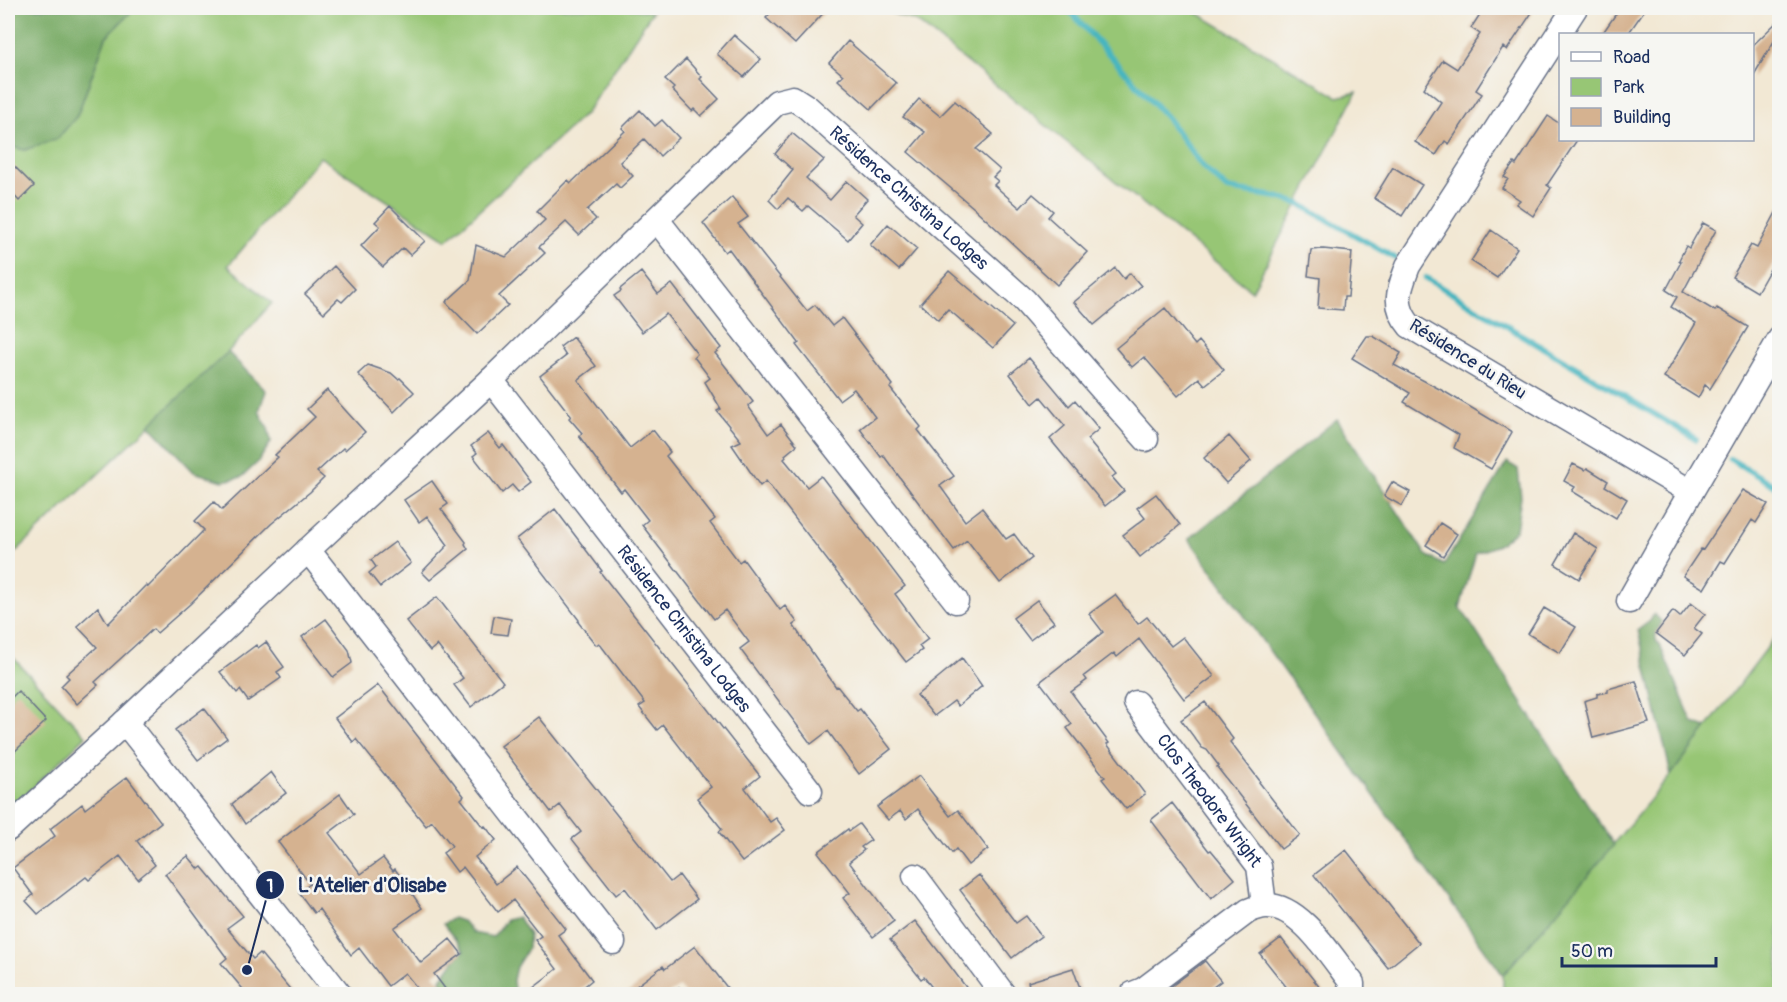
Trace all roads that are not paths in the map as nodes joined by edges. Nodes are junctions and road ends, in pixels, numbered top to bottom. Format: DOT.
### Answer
graph roads {
  1 [pos="1575,8"];
  2 [pos="657,220"];
  3 [pos="1779,339"];
  4 [pos="491,380"];
  5 [pos="1146,439"];
  6 [pos="1691,492"];
  7 [pos="308,550"];
  8 [pos="1629,601"];
  9 [pos="956,602"];
  10 [pos="1136,703"];
  11 [pos="125,722"];
  12 [pos="810,791"];
  13 [pos="8,829"];
  14 [pos="915,876"];
  15 [pos="1264,905"];
  16 [pos="613,942"];
  17 [pos="339,994"];
  18 [pos="1003,994"];
  19 [pos="1133,994"];
  20 [pos="1352,994"];
  1 -- 6 [label="street, Résidence du Rieu"];
  2 -- 4 [label="street, Résidence Christina Lodges"];
  2 -- 5 [label="street, Résidence Christina Lodges"];
  2 -- 9 [label="street"];
  3 -- 6 [label="street"];
  4 -- 7 [label="street, Résidence Christina Lodges"];
  4 -- 12 [label="street, Résidence Christina Lodges"];
  6 -- 8 [label="street"];
  7 -- 11 [label="street, Résidence Christina Lodges"];
  7 -- 16 [label="street"];
  10 -- 15 [label="street, Clos Theodore Wright"];
  11 -- 13 [label="street, Résidence Christina Lodges"];
  11 -- 17 [label="street"];
  14 -- 18 [label="street"];
  15 -- 19 [label="street"];
  15 -- 20 [label="street"];
}
